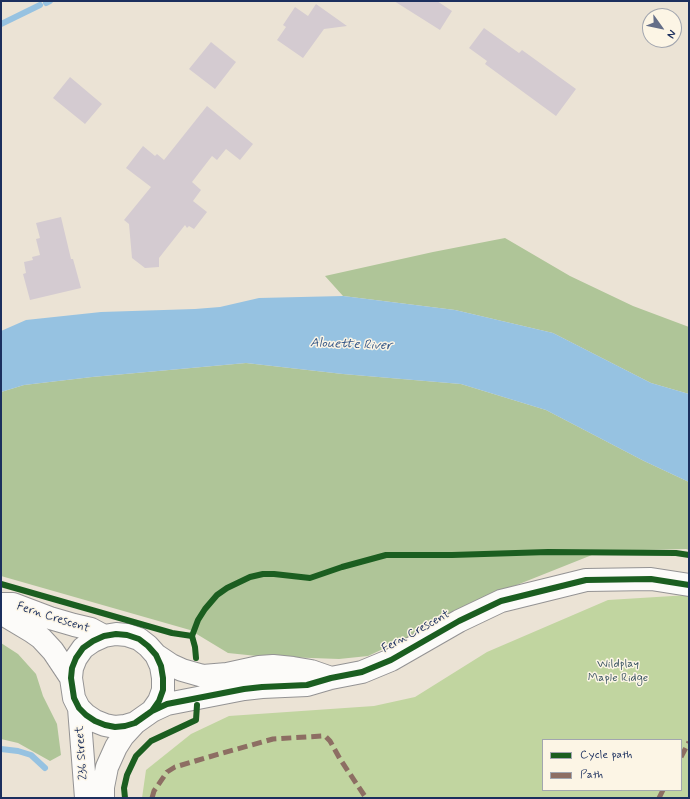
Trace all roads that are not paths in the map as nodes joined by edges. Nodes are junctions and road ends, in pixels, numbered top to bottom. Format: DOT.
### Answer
graph roads {
  1 [pos="689,585"];
  2 [pos="1,604"];
  3 [pos="1,613"];
  4 [pos="104,636"];
  5 [pos="156,655"];
  6 [pos="70,678"];
  7 [pos="331,678"];
  8 [pos="79,708"];
  9 [pos="144,717"];
  10 [pos="86,798"];
  11 [pos="104,798"];
  1 -- 7 [label="street, Fern Crescent"];
  2 -- 4 [label="street, Fern Crescent"];
  3 -- 6 [label="street, Fern Crescent"];
  4 -- 5 [label="street"];
  4 -- 6 [label="street"];
  5 -- 7 [label="street"];
  5 -- 9 [label="street"];
  6 -- 8 [label="street"];
  7 -- 9 [label="street, Fern Crescent"];
  8 -- 9 [label="street"];
  8 -- 10 [label="street, 236 Street"];
  9 -- 11 [label="street, 236 Street"];
}
